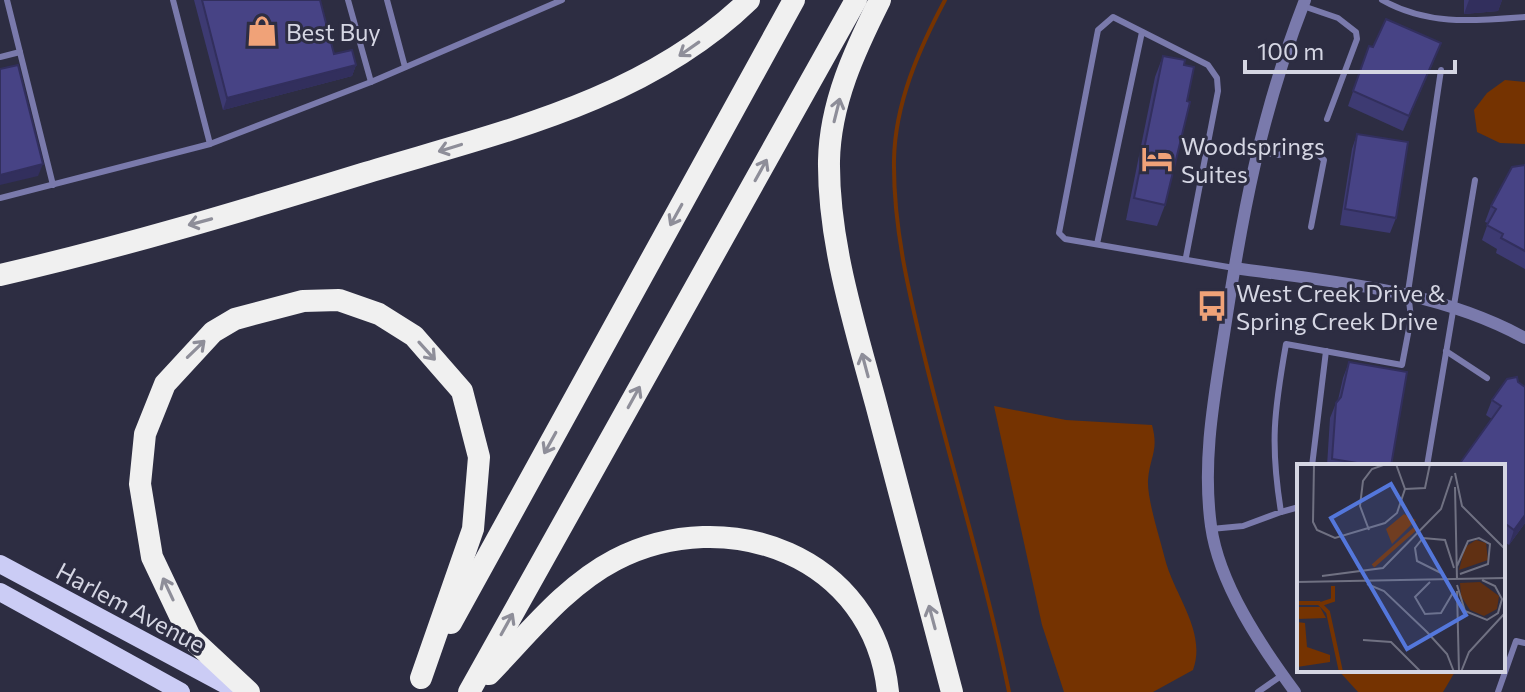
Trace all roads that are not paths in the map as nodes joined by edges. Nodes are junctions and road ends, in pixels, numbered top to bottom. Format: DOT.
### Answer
graph roads {
  1 [pos="7,0"];
  2 [pos="173,0"];
  3 [pos="348,0"];
  4 [pos="387,0"];
  5 [pos="562,0"];
  6 [pos="749,0"];
  7 [pos="794,0"];
  8 [pos="856,0"];
  9 [pos="880,0"];
  10 [pos="1382,0"];
  11 [pos="1405,0"];
  12 [pos="1304,3"];
  13 [pos="1406,10"];
  14 [pos="1525,17"];
  15 [pos="1142,32"];
  16 [pos="20,52"];
  17 [pos="0,57"];
  18 [pos="405,67"];
  19 [pos="1441,70"];
  20 [pos="371,82"];
  21 [pos="1327,119"];
  22 [pos="210,144"];
  23 [pos="1256,151"];
  24 [pos="1475,180"];
  25 [pos="53,185"];
  26 [pos="0,198"];
  27 [pos="1311,227"];
  28 [pos="1097,244"];
  29 [pos="1186,257"];
  30 [pos="1234,268"];
  31 [pos="0,275"];
  32 [pos="1408,292"];
  33 [pos="1453,307"];
  34 [pos="1525,338"];
  35 [pos="1326,351"];
  36 [pos="1446,351"];
  37 [pos="1487,378"];
  38 [pos="1312,464"];
  39 [pos="1427,464"];
  40 [pos="1297,508"];
  41 [pos="1281,512"];
  42 [pos="1211,529"];
  43 [pos="0,564"];
  44 [pos="0,592"];
  45 [pos="1525,643"];
  46 [pos="1282,675"];
  47 [pos="417,685"];
  48 [pos="181,692"];
  49 [pos="239,692"];
  50 [pos="249,692"];
  51 [pos="470,692"];
  52 [pos="888,692"];
  53 [pos="952,692"];
  54 [pos="1258,692"];
  55 [pos="1295,692"];
  56 [pos="1498,692"];
  1 -- 16 [label="lane"];
  2 -- 22 [label="lane"];
  3 -- 20 [label="lane"];
  4 -- 18 [label="lane"];
  5 -- 18 [label="lane"];
  6 -- 31 [label="highway, one-way"];
  7 -- 47 [label="highway, one-way"];
  51 -- 8 [label="highway, one-way"];
  53 -- 9 [label="highway, one-way"];
  10 -- 13 [label="lane"];
  11 -- 13 [label="lane"];
  12 -- 21 [label="lane"];
  12 -- 23 [label="street"];
  13 -- 14 [label="lane"];
  15 -- 28 [label="lane"];
  15 -- 28 [label="lane"];
  15 -- 29 [label="lane"];
  16 -- 17 [label="lane"];
  16 -- 25 [label="lane"];
  18 -- 20 [label="lane"];
  19 -- 32 [label="lane"];
  20 -- 22 [label="lane"];
  22 -- 25 [label="lane"];
  23 -- 27 [label="lane"];
  23 -- 30 [label="street"];
  24 -- 33 [label="lane"];
  25 -- 26 [label="lane"];
  28 -- 29 [label="lane"];
  29 -- 30 [label="lane"];
  30 -- 32 [label="street"];
  30 -- 42 [label="street"];
  32 -- 33 [label="street"];
  32 -- 35 [label="lane"];
  33 -- 34 [label="street"];
  33 -- 36 [label="lane"];
  35 -- 38 [label="lane"];
  35 -- 41 [label="lane"];
  36 -- 37 [label="lane"];
  36 -- 39 [label="lane"];
  40 -- 41 [label="lane"];
  41 -- 42 [label="lane"];
  42 -- 46 [label="street"];
  43 -- 49 [label="main road, Harlem Avenue"];
  44 -- 48 [label="main road, Harlem Avenue"];
  45 -- 56 [label="lane"];
  46 -- 54 [label="lane"];
  46 -- 55 [label="street"];
  50 -- 47 [label="highway, one-way"];
  51 -- 52 [label="highway"];
}
